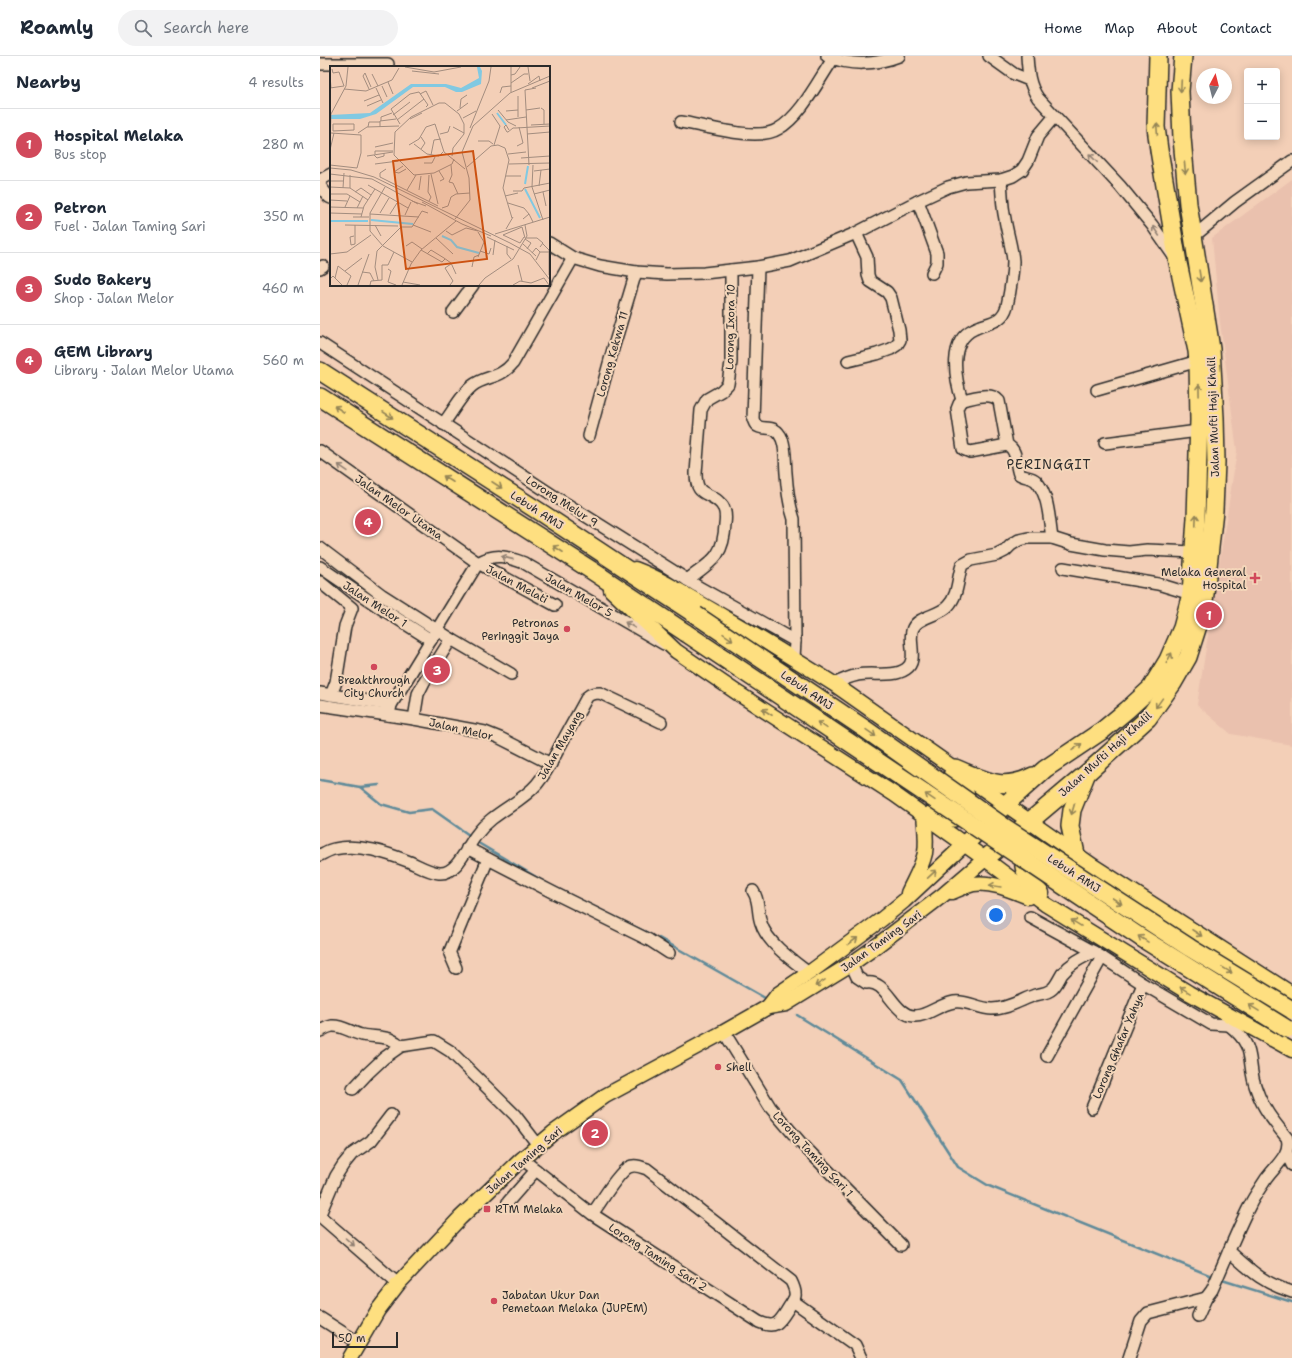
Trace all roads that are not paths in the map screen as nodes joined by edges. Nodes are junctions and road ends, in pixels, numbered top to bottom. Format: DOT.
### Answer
graph roads {
  1 [pos="899,56"];
  2 [pos="989,56"];
  3 [pos="1027,56"];
  4 [pos="1158,56"];
  5 [pos="1183,56"];
  6 [pos="829,57"];
  7 [pos="387,62"];
  8 [pos="320,64"];
  9 [pos="1029,80"];
  10 [pos="1054,118"];
  11 [pos="681,122"];
  12 [pos="1292,161"];
  13 [pos="330,175"];
  14 [pos="1001,180"];
  15 [pos="320,183"];
  16 [pos="320,186"];
  17 [pos="330,198"];
  18 [pos="918,201"];
  19 [pos="1190,215"];
  20 [pos="1215,219"];
  21 [pos="856,233"];
  22 [pos="1193,238"];
  23 [pos="550,244"];
  24 [pos="573,258"];
  25 [pos="1178,263"];
  26 [pos="758,267"];
  27 [pos="731,270"];
  28 [pos="636,272"];
  29 [pos="932,273"];
  30 [pos="472,286"];
  31 [pos="453,312"];
  32 [pos="320,343"];
  33 [pos="848,361"];
  34 [pos="1198,361"];
  35 [pos="320,371"];
  36 [pos="1096,390"];
  37 [pos="320,396"];
  38 [pos="962,400"];
  39 [pos="443,424"];
  40 [pos="1198,431"];
  41 [pos="589,436"];
  42 [pos="1104,443"];
  43 [pos="1007,445"];
  44 [pos="320,451"];
  45 [pos="554,496"];
  46 [pos="543,514"];
  47 [pos="1052,538"];
  48 [pos="320,548"];
  49 [pos="1194,552"];
  50 [pos="612,560"];
  51 [pos="478,563"];
  52 [pos="320,568"];
  53 [pos="1063,568"];
  54 [pos="591,570"];
  55 [pos="320,582"];
  56 [pos="690,587"];
  57 [pos="1191,594"];
  58 [pos="555,605"];
  59 [pos="437,630"];
  60 [pos="451,639"];
  61 [pos="431,640"];
  62 [pos="795,642"];
  63 [pos="676,651"];
  64 [pos="794,658"];
  65 [pos="511,674"];
  66 [pos="834,684"];
  67 [pos="320,693"];
  68 [pos="331,695"];
  69 [pos="320,705"];
  70 [pos="390,710"];
  71 [pos="414,719"];
  72 [pos="661,722"];
  73 [pos="906,734"];
  74 [pos="551,764"];
  75 [pos="955,768"];
  76 [pos="1045,769"];
  77 [pos="1087,773"];
  78 [pos="894,794"];
  79 [pos="1006,804"];
  80 [pos="924,815"];
  81 [pos="1030,820"];
  82 [pos="965,844"];
  83 [pos="467,848"];
  84 [pos="1076,854"];
  85 [pos="320,855"];
  86 [pos="488,859"];
  87 [pos="985,859"];
  88 [pos="1093,866"];
  89 [pos="753,891"];
  90 [pos="943,895"];
  91 [pos="904,901"];
  92 [pos="1045,904"];
  93 [pos="1061,914"];
  94 [pos="1030,917"];
  95 [pos="669,953"];
  96 [pos="1098,955"];
  97 [pos="851,964"];
  98 [pos="456,968"];
  99 [pos="809,973"];
  100 [pos="1144,984"];
  101 [pos="1292,994"];
  102 [pos="768,1007"];
  103 [pos="1292,1010"];
  104 [pos="1231,1021"];
  105 [pos="1289,1030"];
  106 [pos="320,1031"];
  107 [pos="724,1032"];
  108 [pos="401,1046"];
  109 [pos="1292,1050"];
  110 [pos="1047,1056"];
  111 [pos="353,1089"];
  112 [pos="1092,1108"];
  113 [pos="391,1115"];
  114 [pos="538,1145"];
  115 [pos="1287,1154"];
  116 [pos="522,1159"];
  117 [pos="1292,1165"];
  118 [pos="536,1170"];
  119 [pos="508,1202"];
  120 [pos="592,1214"];
  121 [pos="320,1215"];
  122 [pos="901,1245"];
  123 [pos="1229,1251"];
  124 [pos="398,1284"];
  125 [pos="1292,1292"];
  126 [pos="1206,1298"];
  127 [pos="793,1301"];
  128 [pos="1198,1316"];
  129 [pos="320,1318"];
  130 [pos="359,1343"];
  131 [pos="350,1358"];
  132 [pos="861,1358"];
  133 [pos="1129,1358"];
  1 -- 6 [label="street"];
  2 -- 9 [label="street"];
  3 -- 9 [label="street"];
  25 -- 4 [label="highway, Jalan Mufti Haji Khalil, one-way"];
  5 -- 19 [label="highway, Jalan Mufti Haji Khalil, one-way"];
  6 -- 11 [label="street"];
  7 -- 8 [label="street"];
  9 -- 10 [label="street"];
  10 -- 14 [label="street"];
  25 -- 10 [label="street, one-way"];
  12 -- 20 [label="street"];
  13 -- 15 [label="street"];
  14 -- 18 [label="street"];
  14 -- 38 [label="street"];
  16 -- 17 [label="street"];
  18 -- 21 [label="street"];
  18 -- 29 [label="street"];
  19 -- 20 [label="street"];
  19 -- 22 [label="highway, Jalan Mufti Haji Khalil"];
  20 -- 22 [label="street"];
  21 -- 26 [label="street"];
  21 -- 33 [label="street"];
  22 -- 77 [label="highway, Jalan Mufti Haji Khalil, one-way"];
  23 -- 24 [label="street"];
  24 -- 28 [label="street"];
  24 -- 39 [label="street"];
  25 -- 34 [label="highway, Jalan Mufti Haji Khalil"];
  26 -- 27 [label="street"];
  26 -- 62 [label="street"];
  27 -- 28 [label="street"];
  27 -- 56 [label="street, Lorong Ixora 10"];
  28 -- 41 [label="street, Lorong Kekwa 11"];
  30 -- 31 [label="street"];
  32 -- 39 [label="street, Lorong Melur 9"];
  34 -- 36 [label="street"];
  40 -- 34 [label="highway, Jalan Mufti Haji Khalil, one-way"];
  35 -- 46 [label="highway, Lebuh AMJ, one-way"];
  54 -- 37 [label="highway, Lebuh AMJ, one-way"];
  38 -- 43 [label="street"];
  38 -- 43 [label="street"];
  39 -- 45 [label="street, Lorong Melur 9"];
  40 -- 42 [label="street"];
  49 -- 40 [label="highway, Jalan Mufti Haji Khalil, one-way"];
  43 -- 47 [label="street"];
  51 -- 44 [label="street, Jalan Melor Utama, one-way"];
  45 -- 46 [label="street"];
  45 -- 56 [label="street, Lorong Melur 9"];
  46 -- 50 [label="highway, Lebuh AMJ"];
  47 -- 49 [label="street"];
  47 -- 66 [label="street"];
  48 -- 59 [label="street"];
  49 -- 57 [label="highway, Jalan Mufti Haji Khalil"];
  50 -- 56 [label="main road"];
  50 -- 103 [label="highway, Lebuh AMJ, one-way, bridge"];
  51 -- 58 [label="street, Jalan Melati"];
  51 -- 59 [label="street"];
  63 -- 51 [label="street, Jalan Melor 5, one-way"];
  52 -- 61 [label="street, Jalan Melor 1"];
  53 -- 57 [label="street"];
  54 -- 63 [label="main road"];
  105 -- 54 [label="highway, Lebuh AMJ, one-way, bridge"];
  55 -- 68 [label="street"];
  56 -- 62 [label="street, Lorong Melur 9"];
  56 -- 64 [label="main road"];
  76 -- 57 [label="highway, Jalan Mufti Haji Khalil, one-way"];
  59 -- 60 [label="street"];
  59 -- 61 [label="street"];
  60 -- 65 [label="street"];
  60 -- 71 [label="street, Jalan Melor"];
  61 -- 70 [label="street"];
  62 -- 64 [label="street"];
  78 -- 63 [label="main road, one-way"];
  64 -- 66 [label="main road"];
  66 -- 73 [label="main road"];
  67 -- 68 [label="street, Jalan Melor"];
  68 -- 70 [label="street, Jalan Melor"];
  69 -- 70 [label="street, Jalan Melor"];
  70 -- 71 [label="street, Jalan Melor"];
  71 -- 74 [label="street, Jalan Melor"];
  72 -- 74 [label="street, Jalan Mayang"];
  73 -- 75 [label="main road"];
  73 -- 78 [label="main road"];
  74 -- 83 [label="street, Jalan Mayang"];
  75 -- 76 [label="highway"];
  75 -- 79 [label="main road"];
  76 -- 79 [label="highway, Jalan Mufti Haji Khalil"];
  77 -- 81 [label="highway, Jalan Mufti Haji Khalil"];
  77 -- 84 [label="highway, one-way"];
  78 -- 80 [label="main road"];
  79 -- 81 [label="main road"];
  79 -- 82 [label="highway, Jalan Mufti Haji Khalil"];
  80 -- 82 [label="main road"];
  80 -- 91 [label="main road"];
  81 -- 84 [label="main road"];
  81 -- 87 [label="highway, Jalan Mufti Haji Khalil"];
  82 -- 87 [label="main road"];
  91 -- 82 [label="main road, Jalan Taming Sari, one-way"];
  83 -- 85 [label="street, Jalan Mayang"];
  83 -- 86 [label="street"];
  84 -- 88 [label="main road"];
  86 -- 95 [label="street"];
  86 -- 98 [label="street"];
  87 -- 90 [label="main road, Jalan Taming Sari"];
  87 -- 92 [label="main road"];
  88 -- 93 [label="main road"];
  88 -- 101 [label="main road, one-way"];
  89 -- 99 [label="street"];
  92 -- 90 [label="main road, one-way"];
  90 -- 97 [label="main road, Jalan Taming Sari"];
  99 -- 91 [label="main road, Jalan Taming Sari, one-way"];
  92 -- 93 [label="main road"];
  104 -- 93 [label="main road, one-way"];
  94 -- 96 [label="street"];
  96 -- 97 [label="street"];
  96 -- 100 [label="street"];
  96 -- 110 [label="street"];
  97 -- 102 [label="main road, Jalan Taming Sari, one-way"];
  99 -- 102 [label="main road, Jalan Taming Sari"];
  100 -- 104 [label="street"];
  100 -- 112 [label="street, Lorong Ghafar Yahya"];
  102 -- 107 [label="main road, Jalan Taming Sari"];
  104 -- 109 [label="main road"];
  104 -- 115 [label="street"];
  106 -- 108 [label="street"];
  107 -- 114 [label="main road, Jalan Taming Sari"];
  107 -- 122 [label="street, Lorong Taming Sari 1"];
  108 -- 111 [label="street"];
  108 -- 114 [label="street"];
  113 -- 121 [label="street"];
  114 -- 116 [label="main road, Jalan Taming Sari"];
  115 -- 117 [label="street"];
  115 -- 123 [label="street"];
  116 -- 118 [label="street, Lorong Taming Sari 2"];
  116 -- 124 [label="main road, Jalan Taming Sari"];
  118 -- 119 [label="street"];
  118 -- 120 [label="street, Lorong Taming Sari 2"];
  120 -- 127 [label="street, Lorong Taming Sari 2"];
  120 -- 127 [label="street"];
  121 -- 124 [label="street, one-way"];
  123 -- 125 [label="street"];
  123 -- 126 [label="street"];
  124 -- 130 [label="main road, Jalan Taming Sari"];
  126 -- 128 [label="street"];
  126 -- 133 [label="street"];
  127 -- 132 [label="street"];
  129 -- 130 [label="street"];
  130 -- 131 [label="main road, Jalan Taming Sari"];
}
